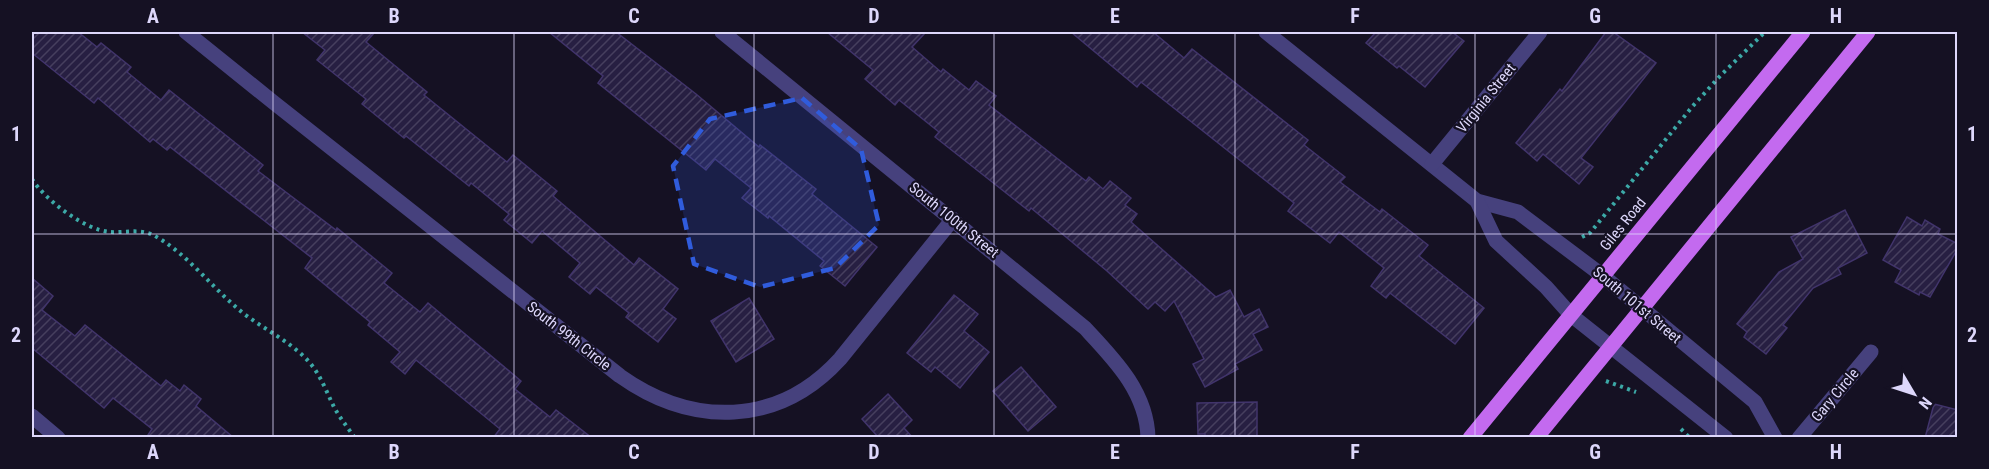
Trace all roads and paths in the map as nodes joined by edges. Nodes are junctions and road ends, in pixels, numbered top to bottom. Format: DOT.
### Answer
graph roads {
  1 [pos="186,32"];
  2 [pos="722,32"];
  3 [pos="1266,32"];
  4 [pos="1540,32"];
  5 [pos="1765,32"];
  6 [pos="1803,32"];
  7 [pos="1868,32"];
  8 [pos="1432,164"];
  9 [pos="32,179"];
  10 [pos="1477,201"];
  11 [pos="953,219"];
  12 [pos="1581,237"];
  13 [pos="1603,276"];
  14 [pos="1642,309"];
  15 [pos="1571,315"];
  16 [pos="1611,348"];
  17 [pos="1870,352"];
  18 [pos="1603,380"];
  19 [pos="1643,398"];
  20 [pos="32,416"];
  21 [pos="1674,424"];
  22 [pos="58,438"];
  23 [pos="355,438"];
  24 [pos="1148,438"];
  25 [pos="1470,438"];
  26 [pos="1536,438"];
  27 [pos="1690,438"];
  28 [pos="1726,438"];
  29 [pos="1776,438"];
  30 [pos="1799,438"];
  1 -- 11 [label="street, South 99th Circle"];
  2 -- 11 [label="street, South 100th Street"];
  3 -- 8 [label="street, South 101st Street"];
  4 -- 8 [label="street, Virginia Street"];
  5 -- 12 [label="path"];
  6 -- 13 [label="main road, Giles Road"];
  7 -- 14 [label="main road"];
  8 -- 10 [label="street, South 101st Street"];
  9 -- 23 [label="path"];
  10 -- 13 [label="street, South 101st Street"];
  10 -- 15 [label="street, South 101st Street"];
  11 -- 24 [label="street, South 100th Street"];
  13 -- 14 [label="street, South 101st Street"];
  13 -- 15 [label="main road, Giles Road"];
  14 -- 16 [label="main road"];
  14 -- 29 [label="street, South 101st Street"];
  15 -- 16 [label="street, South 101st Street"];
  15 -- 25 [label="main road, Giles Road"];
  16 -- 26 [label="main road"];
  16 -- 28 [label="street, South 101st Street"];
  17 -- 30 [label="street, Gary Circle"];
  18 -- 19 [label="path"];
  20 -- 22 [label="street"];
  21 -- 27 [label="path"];
}
